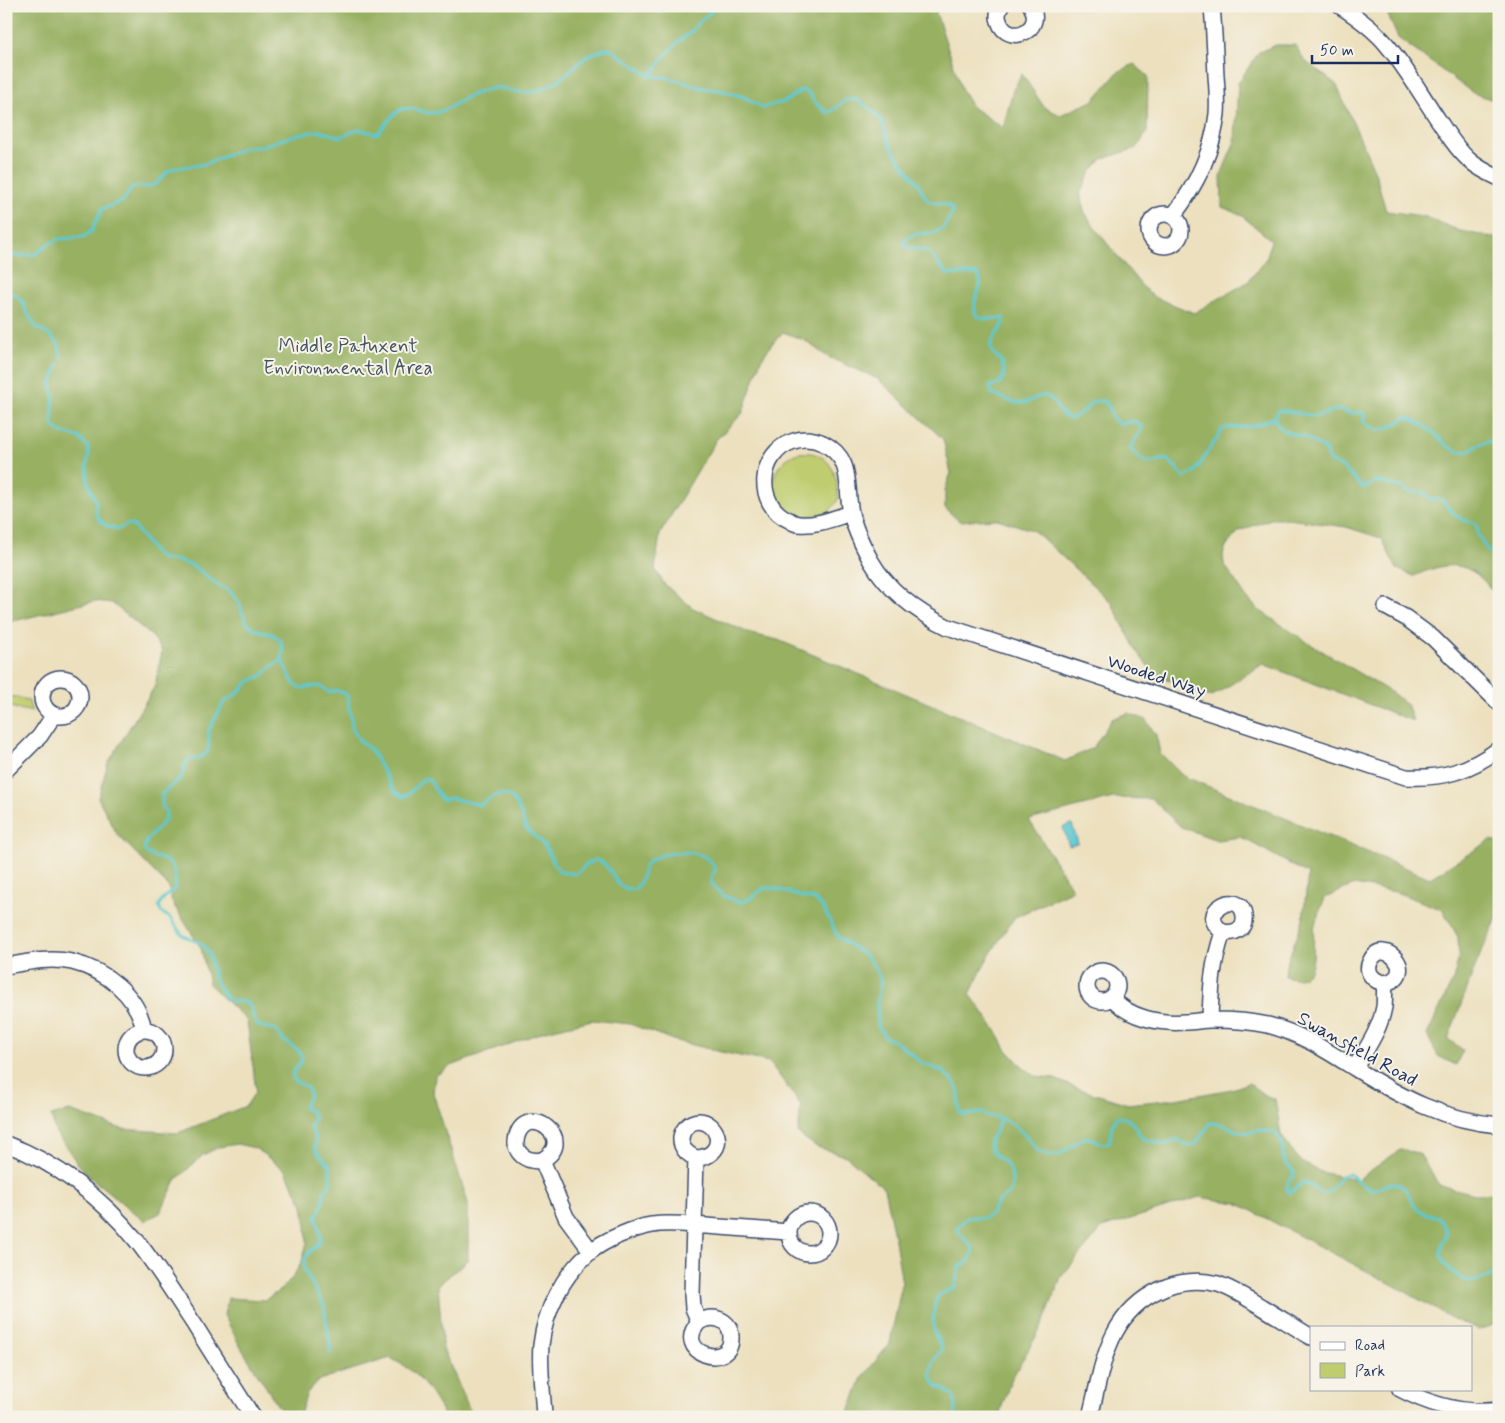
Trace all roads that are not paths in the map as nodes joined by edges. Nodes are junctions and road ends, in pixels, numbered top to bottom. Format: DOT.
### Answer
graph roads {
  1 [pos="1001,6"];
  2 [pos="1031,6"];
  3 [pos="1212,6"];
  4 [pos="1340,6"];
  5 [pos="1499,178"];
  6 [pos="1173,216"];
  7 [pos="851,513"];
  8 [pos="1386,607"];
  9 [pos="1499,703"];
  10 [pos="54,715"];
  11 [pos="1499,749"];
  12 [pos="6,770"];
  13 [pos="1223,932"];
  14 [pos="6,966"];
  15 [pos="1385,983"];
  16 [pos="1112,997"];
  17 [pos="1210,1020"];
  18 [pos="144,1030"];
  19 [pos="1355,1068"];
  20 [pos="1499,1125"];
  21 [pos="6,1144"];
  22 [pos="696,1158"];
  23 [pos="542,1160"];
  24 [pos="694,1226"];
  25 [pos="789,1232"];
  26 [pos="591,1252"];
  27 [pos="699,1322"];
  28 [pos="1310,1336"];
  29 [pos="1402,1390"];
  30 [pos="1499,1410"];
  31 [pos="1455,1413"];
  32 [pos="253,1417"];
  33 [pos="544,1417"];
  34 [pos="1090,1417"];
  1 -- 2 [label="street"];
  3 -- 6 [label="street"];
  4 -- 5 [label="street"];
  7 -- 7 [label="street, Wooded Way"];
  7 -- 11 [label="street, Wooded Way"];
  8 -- 9 [label="street"];
  10 -- 12 [label="street"];
  13 -- 17 [label="street"];
  14 -- 18 [label="street"];
  15 -- 19 [label="street"];
  16 -- 17 [label="street, Swansfield Road"];
  17 -- 19 [label="street, Swansfield Road"];
  19 -- 20 [label="street, Swansfield Road"];
  21 -- 32 [label="street"];
  22 -- 24 [label="street"];
  23 -- 26 [label="street"];
  24 -- 25 [label="street"];
  24 -- 26 [label="street"];
  24 -- 27 [label="street"];
  26 -- 33 [label="street"];
  28 -- 34 [label="street"];
  29 -- 31 [label="street"];
  30 -- 31 [label="street"];
}
